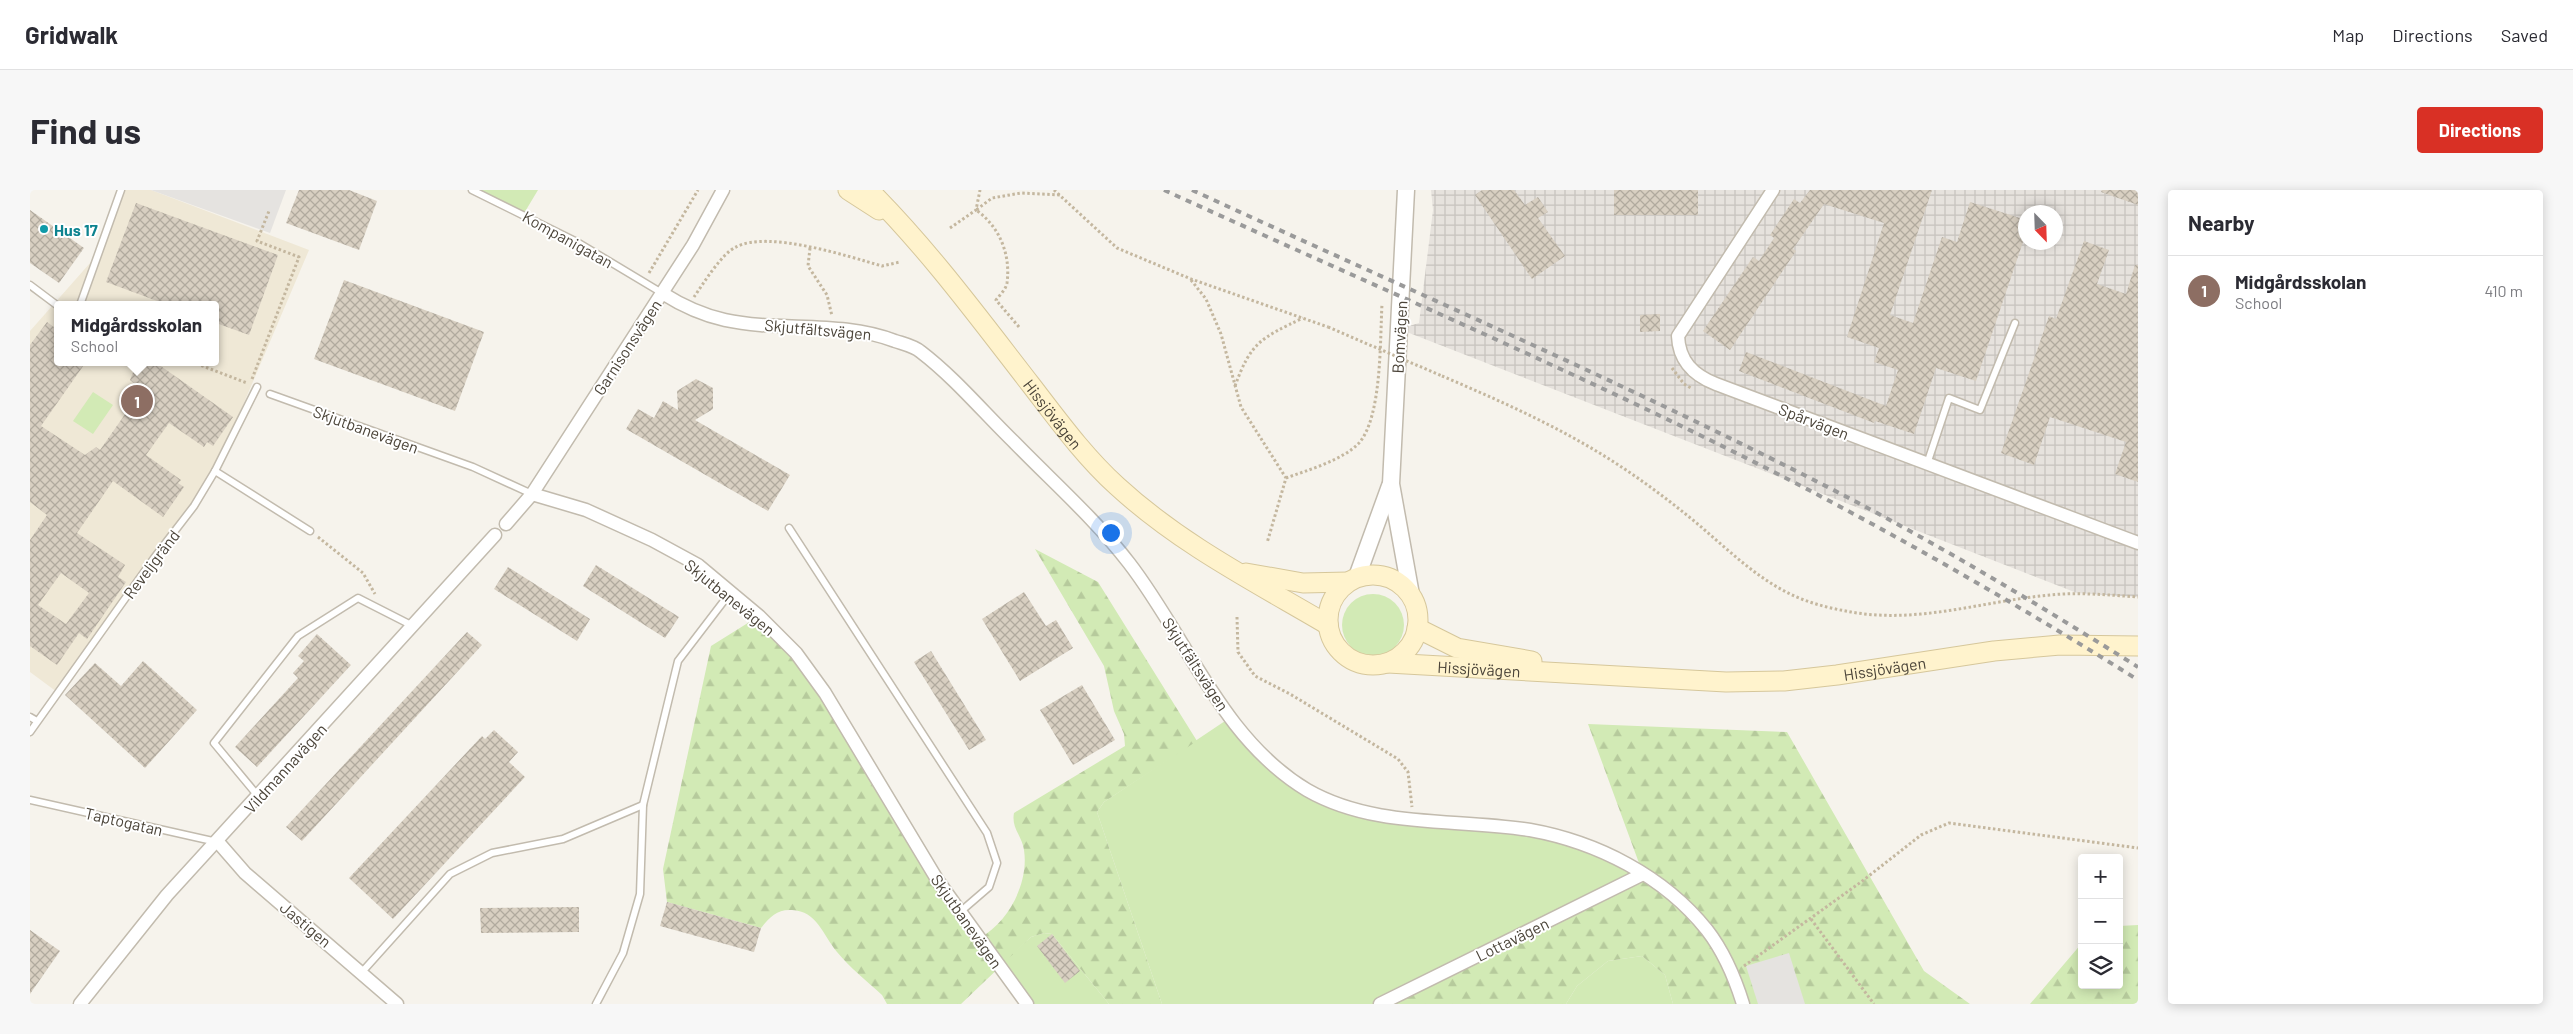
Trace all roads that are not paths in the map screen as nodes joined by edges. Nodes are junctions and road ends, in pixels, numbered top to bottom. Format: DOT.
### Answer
graph roads {
  1 [pos="121,190"];
  2 [pos="472,190"];
  3 [pos="848,190"];
  4 [pos="869,190"];
  5 [pos="1406,190"];
  6 [pos="1773,190"];
  7 [pos="724,193"];
  8 [pos="907,228"];
  9 [pos="30,285"];
  10 [pos="662,293"];
  11 [pos="81,301"];
  12 [pos="54,303"];
  13 [pos="2015,323"];
  14 [pos="257,387"];
  15 [pos="270,394"];
  16 [pos="1927,464"];
  17 [pos="215,471"];
  18 [pos="1391,484"];
  19 [pos="532,494"];
  20 [pos="506,524"];
  21 [pos="790,528"];
  22 [pos="310,531"];
  23 [pos="495,536"];
  24 [pos="2138,544"];
  25 [pos="1230,570"];
  26 [pos="1353,579"];
  27 [pos="730,593"];
  28 [pos="1411,595"];
  29 [pos="1328,625"];
  30 [pos="413,626"];
  31 [pos="1418,628"];
  32 [pos="2138,646"];
  33 [pos="1388,662"];
  34 [pos="1629,678"];
  35 [pos="30,717"];
  36 [pos="37,722"];
  37 [pos="30,732"];
  38 [pos="259,797"];
  39 [pos="30,800"];
  40 [pos="643,805"];
  41 [pos="218,842"];
  42 [pos="1643,874"];
  43 [pos="960,912"];
  44 [pos="362,972"];
  45 [pos="80,1004"];
  46 [pos="397,1004"];
  47 [pos="596,1004"];
  48 [pos="1026,1004"];
  49 [pos="1380,1004"];
  50 [pos="1743,1004"];
  1 -- 11 [label="lane"];
  2 -- 10 [label="lane, Kompanigatan"];
  3 -- 8 [label="main road, Hissjövägen"];
  4 -- 8 [label="main road, Hissjövägen"];
  5 -- 18 [label="street, Bomvägen"];
  6 -- 16 [label="street, Spårvägen"];
  7 -- 10 [label="street, Garnisonsvägen"];
  8 -- 25 [label="main road, Hissjövägen"];
  9 -- 12 [label="lane"];
  10 -- 19 [label="street, Garnisonsvägen"];
  10 -- 42 [label="street, Skjutfältsvägen"];
  13 -- 16 [label="lane"];
  14 -- 17 [label="lane, Reveljgränd"];
  15 -- 19 [label="lane, Skjutbanevägen"];
  16 -- 24 [label="street, Spårvägen"];
  17 -- 22 [label="lane"];
  17 -- 36 [label="lane, Reveljgränd"];
  18 -- 26 [label="street, Bomvägen"];
  18 -- 28 [label="street, Bomvägen"];
  19 -- 20 [label="street"];
  19 -- 27 [label="street, Skjutbanevägen"];
  21 -- 43 [label="lane"];
  23 -- 30 [label="street, Vildmannavägen"];
  25 -- 26 [label="main road, Hissjövägen"];
  25 -- 29 [label="main road, Hissjövägen"];
  26 -- 28 [label="main road"];
  26 -- 29 [label="main road"];
  27 -- 40 [label="lane"];
  27 -- 43 [label="street, Skjutbanevägen"];
  28 -- 31 [label="main road"];
  29 -- 33 [label="main road"];
  30 -- 38 [label="street, Vildmannavägen"];
  30 -- 38 [label="lane"];
  31 -- 33 [label="main road"];
  31 -- 34 [label="main road, Hissjövägen"];
  32 -- 34 [label="main road, Hissjövägen"];
  33 -- 34 [label="main road, Hissjövägen"];
  35 -- 36 [label="lane"];
  36 -- 37 [label="lane, Reveljgränd"];
  38 -- 41 [label="street, Vildmannavägen"];
  39 -- 41 [label="lane, Taptogatan"];
  40 -- 44 [label="lane"];
  40 -- 47 [label="lane"];
  41 -- 44 [label="street, Jastigen"];
  41 -- 45 [label="street, Vildmannavägen"];
  42 -- 49 [label="street, Lottavägen"];
  42 -- 50 [label="street, Skjutfältsvägen"];
  43 -- 48 [label="street, Skjutbanevägen"];
  44 -- 46 [label="street, Jastigen"];
}
